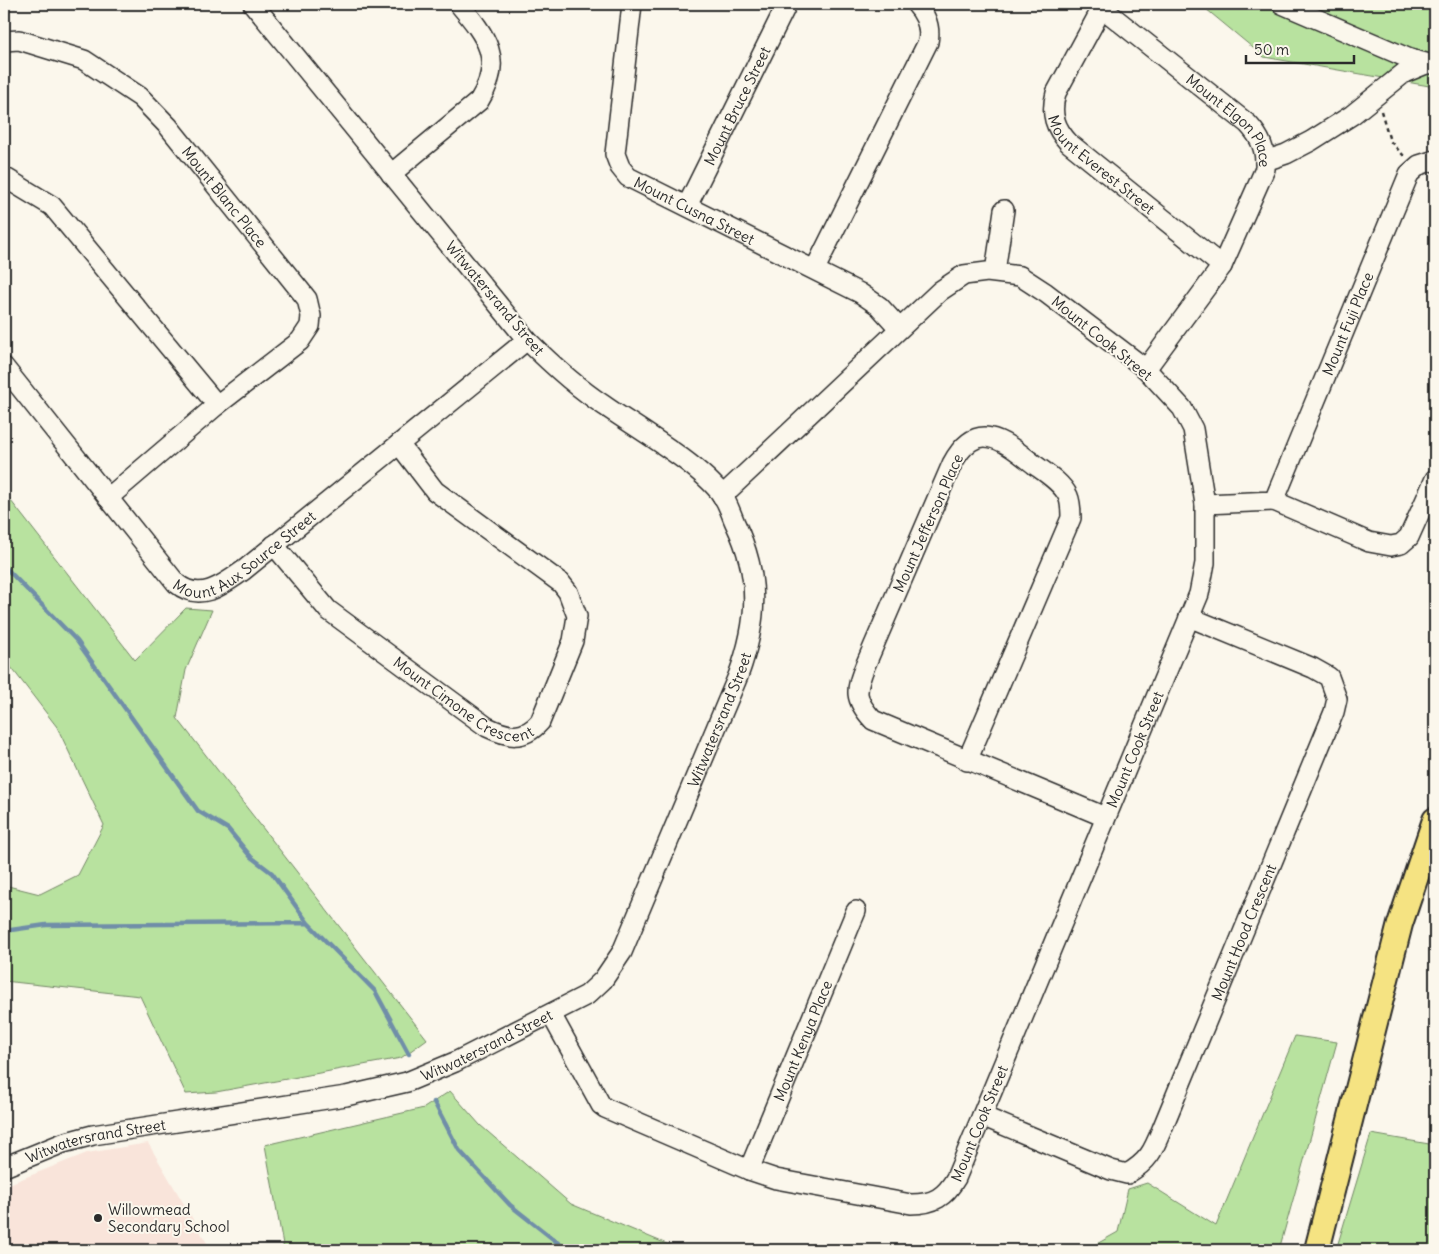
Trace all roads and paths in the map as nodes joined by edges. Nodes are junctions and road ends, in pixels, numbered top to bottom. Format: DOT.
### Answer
graph roads {
  1 [pos="253,4"];
  2 [pos="459,4"];
  3 [pos="632,4"];
  4 [pos="787,4"];
  5 [pos="916,4"];
  6 [pos="1282,4"];
  7 [pos="1100,6"];
  8 [pos="4,41"];
  9 [pos="1430,65"];
  10 [pos="1379,92"];
  11 [pos="1435,160"];
  12 [pos="1265,161"];
  13 [pos="1416,168"];
  14 [pos="391,174"];
  15 [pos="4,178"];
  16 [pos="687,206"];
  17 [pos="1004,210"];
  18 [pos="1222,266"];
  19 [pos="815,269"];
  20 [pos="995,272"];
  21 [pos="899,328"];
  22 [pos="527,340"];
  23 [pos="4,367"];
  24 [pos="1146,369"];
  25 [pos="217,405"];
  26 [pos="399,444"];
  27 [pos="1435,479"];
  28 [pos="722,496"];
  29 [pos="108,498"];
  30 [pos="1274,501"];
  31 [pos="1205,504"];
  32 [pos="274,545"];
  33 [pos="1190,617"];
  34 [pos="967,761"];
  35 [pos="1105,817"];
  36 [pos="1435,820"];
  37 [pos="1435,868"];
  38 [pos="856,911"];
  39 [pos="551,1014"];
  40 [pos="1371,1041"];
  41 [pos="982,1116"];
  42 [pos="4,1167"];
  43 [pos="749,1170"];
  44 [pos="1317,1250"];
  1 -- 14 [label="street, Witwatersrand Street"];
  2 -- 14 [label="street"];
  3 -- 16 [label="street, Mount Cusna Street"];
  4 -- 16 [label="street, Mount Bruce Street"];
  5 -- 19 [label="street"];
  6 -- 9 [label="street"];
  7 -- 12 [label="street, Mount Elgon Place"];
  7 -- 18 [label="street, Mount Everest Street"];
  8 -- 25 [label="street, Mount Blanc Place"];
  9 -- 10 [label="street"];
  10 -- 12 [label="street"];
  10 -- 13 [label="path"];
  11 -- 13 [label="street"];
  12 -- 18 [label="street, Mount Elgon Place"];
  13 -- 30 [label="street, Mount Fuji Place"];
  14 -- 22 [label="street, Witwatersrand Street"];
  15 -- 25 [label="street"];
  16 -- 19 [label="street, Mount Cusna Street"];
  17 -- 20 [label="street"];
  18 -- 24 [label="street, Mount Elgon Place"];
  19 -- 21 [label="street, Mount Cusna Street"];
  20 -- 21 [label="street, Mount Cook Street"];
  20 -- 24 [label="street, Mount Cook Street"];
  21 -- 28 [label="street, Mount Cook Street"];
  22 -- 26 [label="street, Mount Aux Source Street"];
  22 -- 28 [label="street, Witwatersrand Street"];
  23 -- 29 [label="street, Mount Aux Source Street"];
  24 -- 31 [label="street, Mount Cook Street"];
  25 -- 29 [label="street, Mount Blanc Place"];
  26 -- 32 [label="street, Mount Aux Source Street"];
  26 -- 32 [label="street, Mount Cimone Crescent"];
  27 -- 30 [label="street"];
  28 -- 39 [label="street, Witwatersrand Street"];
  29 -- 32 [label="street, Mount Aux Source Street"];
  30 -- 31 [label="street"];
  31 -- 33 [label="street, Mount Cook Street"];
  33 -- 35 [label="street, Mount Cook Street"];
  33 -- 41 [label="street, Mount Hood Crescent"];
  34 -- 34 [label="street, Mount Jefferson Place"];
  34 -- 35 [label="street, Mount Jefferson Place"];
  35 -- 41 [label="street, Mount Cook Street"];
  36 -- 40 [label="main road"];
  37 -- 40 [label="main road"];
  38 -- 43 [label="street, Mount Kenya Place"];
  39 -- 42 [label="street, Witwatersrand Street"];
  39 -- 43 [label="street, Mount Cook Street"];
  40 -- 44 [label="main road"];
  41 -- 43 [label="street, Mount Cook Street"];
}
